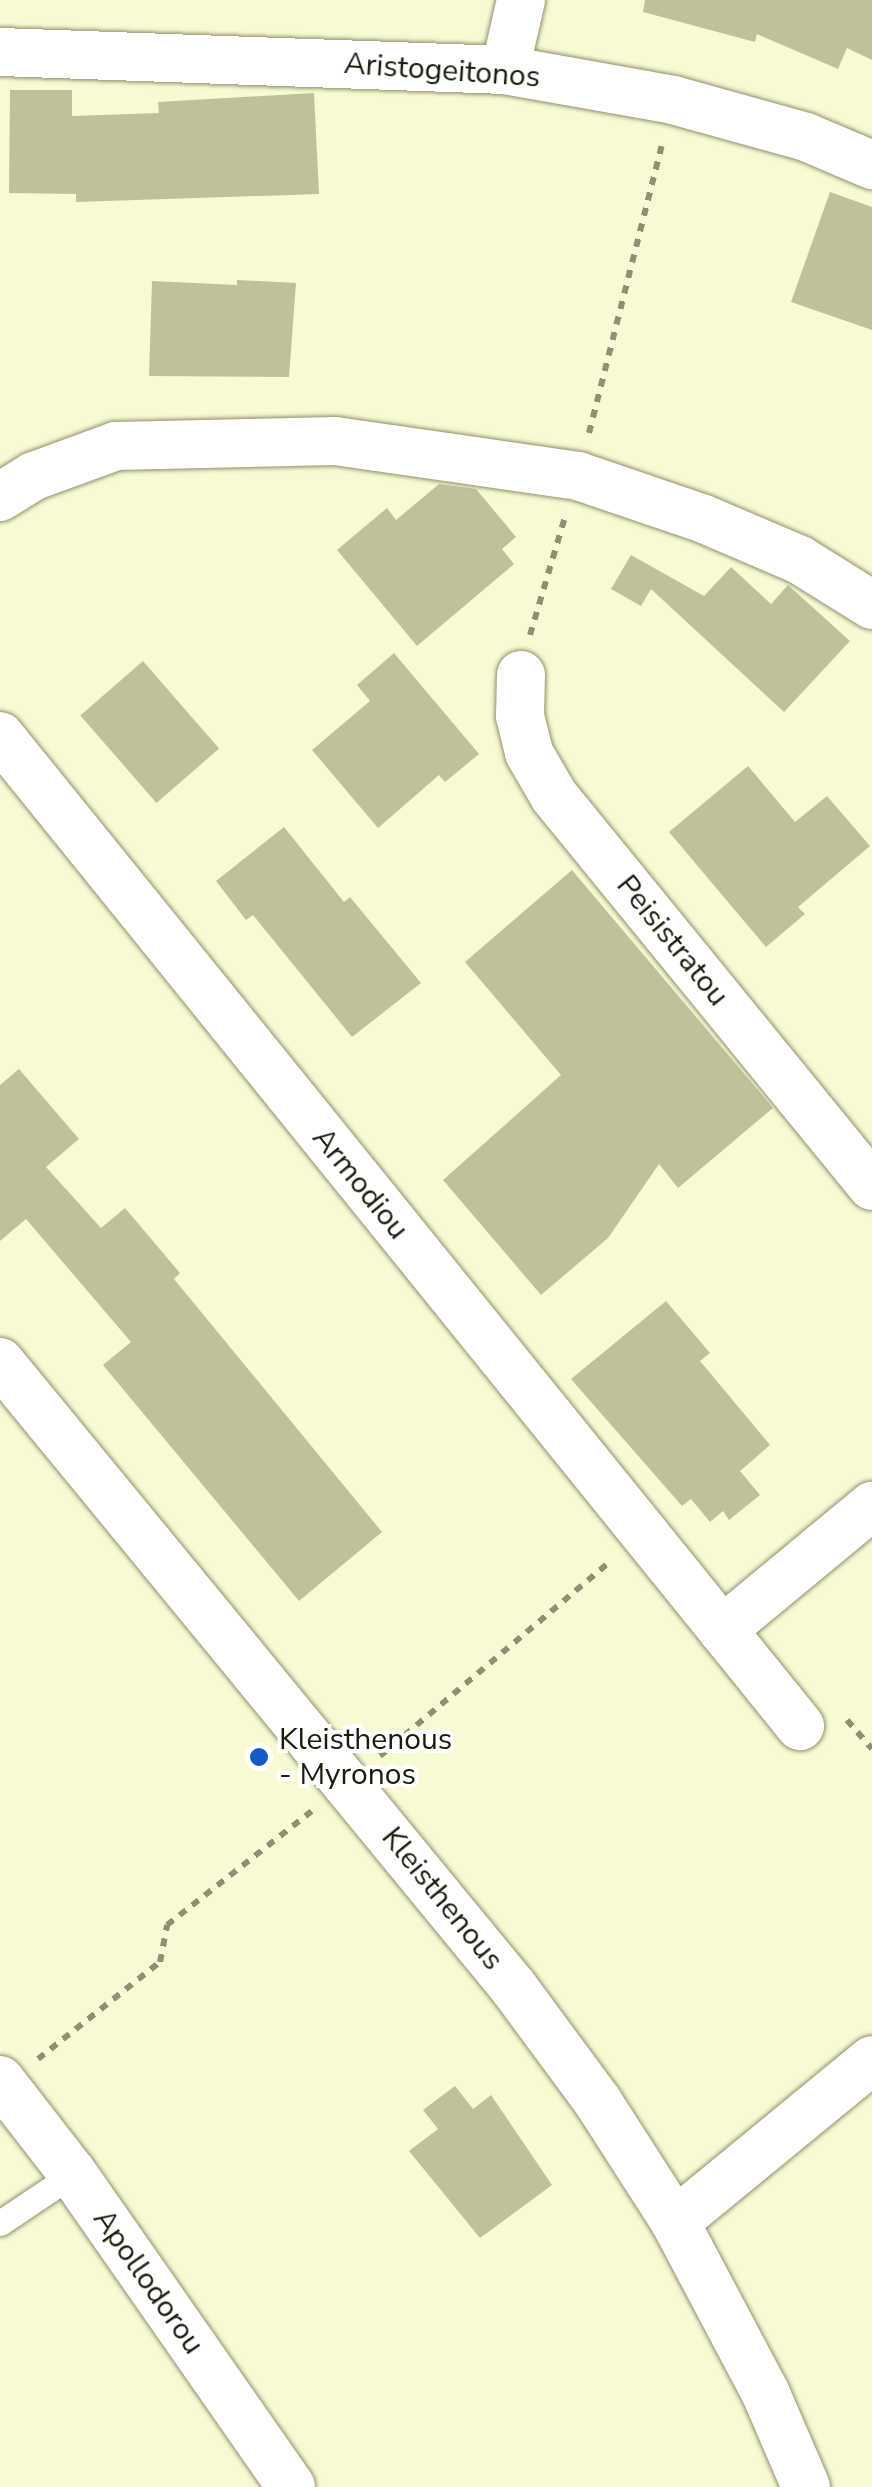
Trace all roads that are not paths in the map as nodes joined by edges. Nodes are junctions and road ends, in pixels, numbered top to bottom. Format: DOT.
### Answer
graph roads {
  1 [pos="521,0"];
  2 [pos="0,52"];
  3 [pos="504,70"];
  4 [pos="872,165"];
  5 [pos="0,497"];
  6 [pos="872,605"];
  7 [pos="521,675"];
  8 [pos="0,736"];
  9 [pos="872,1186"];
  10 [pos="0,1362"];
  11 [pos="872,1506"];
  12 [pos="722,1630"];
  13 [pos="800,1726"];
  14 [pos="872,2060"];
  15 [pos="0,2080"];
  16 [pos="72,2174"];
  17 [pos="675,2222"];
  18 [pos="0,2223"];
  19 [pos="291,2487"];
  20 [pos="806,2487"];
  1 -- 3 [label="street"];
  2 -- 3 [label="street, Aristogeitonos"];
  3 -- 4 [label="street, Aristogeitonos"];
  5 -- 6 [label="street"];
  7 -- 9 [label="street, Peisistratou"];
  8 -- 12 [label="street, Armodiou"];
  10 -- 17 [label="street, Kleisthenous"];
  11 -- 12 [label="street"];
  12 -- 13 [label="street, Armodiou"];
  14 -- 17 [label="street"];
  15 -- 16 [label="street, Apollodorou"];
  16 -- 18 [label="lane"];
  16 -- 19 [label="street, Apollodorou"];
  17 -- 20 [label="street, Kleisthenous"];
}
